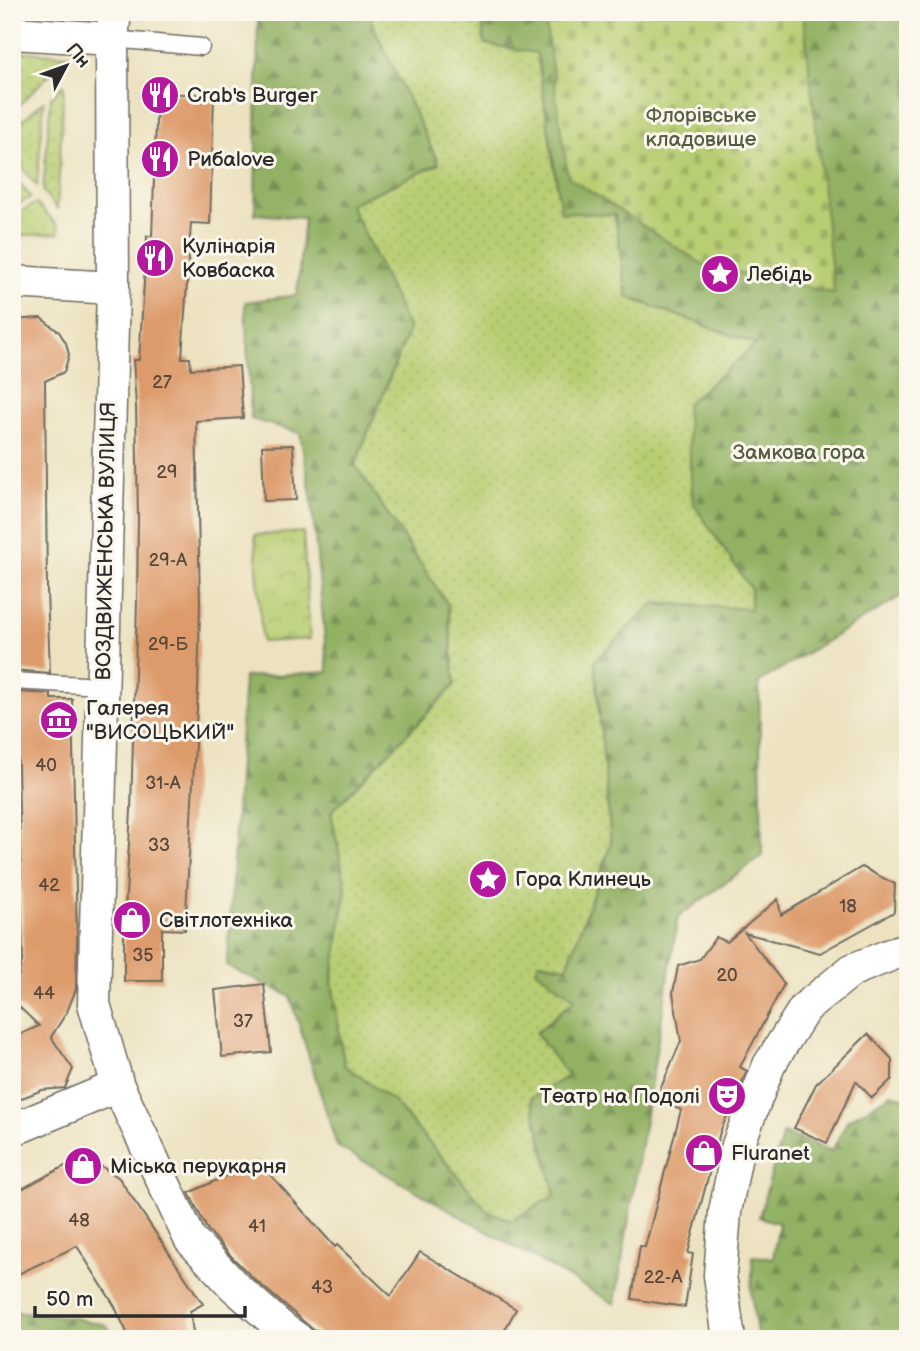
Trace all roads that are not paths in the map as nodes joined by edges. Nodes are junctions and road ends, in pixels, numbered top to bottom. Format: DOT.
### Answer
graph roads {
  1 [pos="114,26"];
  2 [pos="12,33"];
  3 [pos="201,47"];
  4 [pos="12,282"];
  5 [pos="113,288"];
  6 [pos="12,681"];
  7 [pos="103,686"];
  8 [pos="908,948"];
  9 [pos="118,1086"];
  10 [pos="12,1130"];
  11 [pos="297,1339"];
  12 [pos="729,1339"];
  1 -- 2 [label="street"];
  1 -- 3 [label="lane"];
  1 -- 5 [label="street, ВОЗДВИЖЕНСЬКА ВУЛИЦЯ"];
  4 -- 5 [label="street"];
  5 -- 7 [label="street, ВОЗДВИЖЕНСЬКА ВУЛИЦЯ"];
  6 -- 7 [label="lane"];
  7 -- 9 [label="street, ВОЗДВИЖЕНСЬКА ВУЛИЦЯ"];
  8 -- 12 [label="street"];
  9 -- 10 [label="street"];
  9 -- 11 [label="street, ВОЗДВИЖЕНСЬКА ВУЛИЦЯ"];
}
